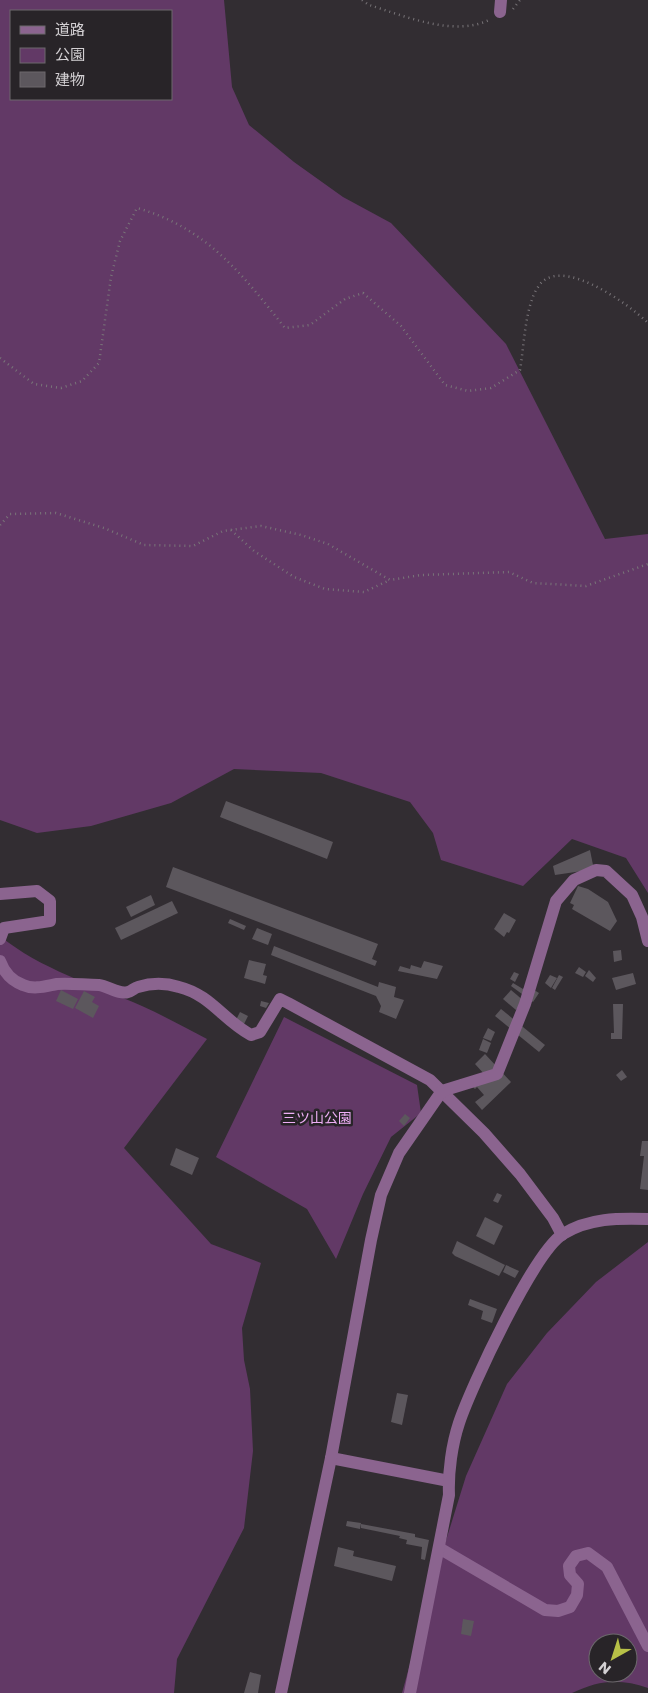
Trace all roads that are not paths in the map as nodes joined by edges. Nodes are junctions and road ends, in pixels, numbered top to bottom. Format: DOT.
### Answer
graph roads {
  1 [pos="0,894"];
  2 [pos="0,938"];
  3 [pos="648,941"];
  4 [pos="0,961"];
  5 [pos="442,1091"];
  6 [pos="648,1219"];
  7 [pos="562,1235"];
  8 [pos="331,1458"];
  9 [pos="448,1481"];
  10 [pos="439,1548"];
  11 [pos="648,1646"];
  12 [pos="281,1693"];
  13 [pos="410,1693"];
  1 -- 2 [label="street"];
  3 -- 5 [label="street"];
  4 -- 5 [label="street"];
  5 -- 7 [label="street"];
  5 -- 8 [label="street"];
  6 -- 7 [label="street"];
  7 -- 9 [label="street"];
  8 -- 9 [label="street"];
  8 -- 12 [label="street"];
  9 -- 10 [label="street"];
  10 -- 11 [label="street"];
  10 -- 13 [label="street"];
}
